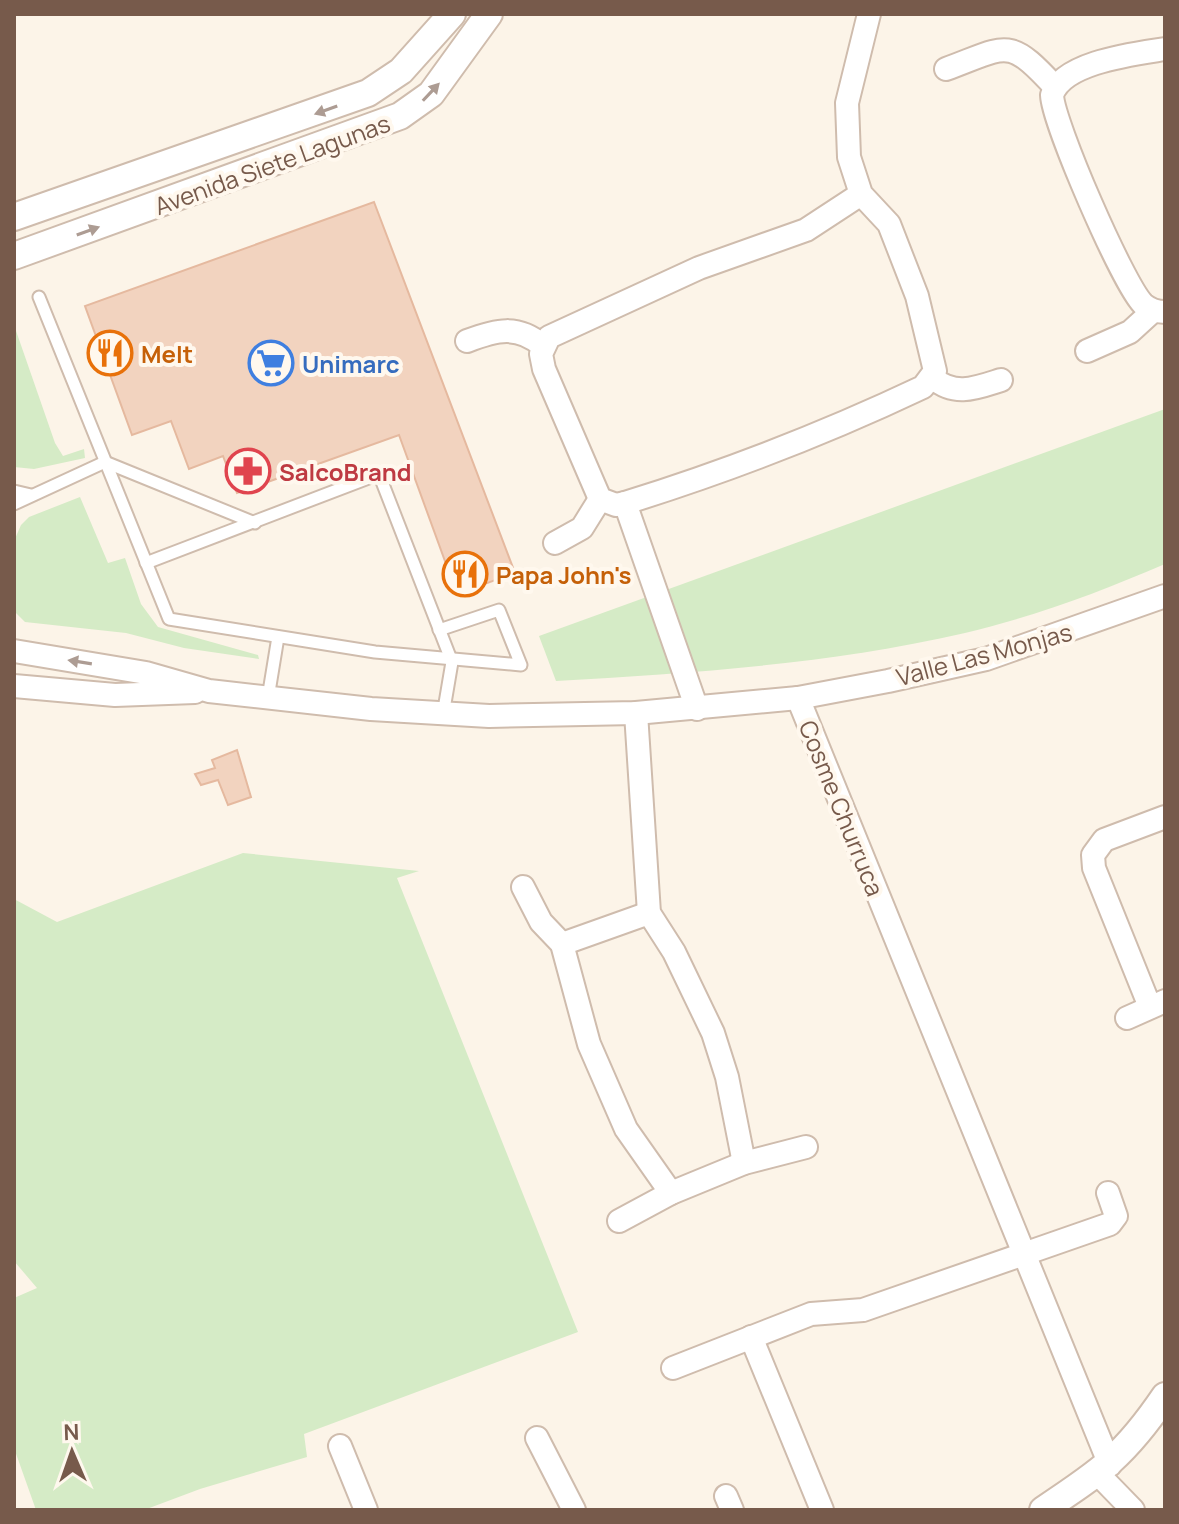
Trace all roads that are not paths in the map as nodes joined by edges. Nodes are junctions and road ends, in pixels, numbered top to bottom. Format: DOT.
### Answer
graph roads {
  1 [pos="452,14"];
  2 [pos="869,14"];
  3 [pos="481,20"];
  4 [pos="1165,49"];
  5 [pos="946,69"];
  6 [pos="1055,87"];
  7 [pos="861,194"];
  8 [pos="14,217"];
  9 [pos="14,256"];
  10 [pos="39,297"];
  11 [pos="1159,311"];
  12 [pos="467,341"];
  13 [pos="543,346"];
  14 [pos="1087,351"];
  15 [pos="933,378"];
  16 [pos="1001,380"];
  17 [pos="105,462"];
  18 [pos="14,491"];
  19 [pos="31,495"];
  20 [pos="600,499"];
  21 [pos="625,503"];
  22 [pos="14,504"];
  23 [pos="255,523"];
  24 [pos="555,543"];
  25 [pos="146,563"];
  26 [pos="1165,596"];
  27 [pos="439,630"];
  28 [pos="278,637"];
  29 [pos="14,651"];
  30 [pos="452,662"];
  31 [pos="14,686"];
  32 [pos="209,691"];
  33 [pos="268,698"];
  34 [pos="798,698"];
  35 [pos="697,709"];
  36 [pos="636,713"];
  37 [pos="443,715"];
  38 [pos="1165,817"];
  39 [pos="523,887"];
  40 [pos="649,913"];
  41 [pos="562,944"];
  42 [pos="1158,1004"];
  43 [pos="1127,1018"];
  44 [pos="806,1147"];
  45 [pos="744,1163"];
  46 [pos="671,1193"];
  47 [pos="1108,1193"];
  48 [pos="619,1221"];
  49 [pos="1025,1256"];
  50 [pos="751,1337"];
  51 [pos="673,1368"];
  52 [pos="1165,1396"];
  53 [pos="537,1438"];
  54 [pos="340,1446"];
  55 [pos="1104,1470"];
  56 [pos="814,1508"];
  57 [pos="366,1510"];
  58 [pos="574,1510"];
  59 [pos="1043,1510"];
  60 [pos="1133,1510"];
  1 -- 8 [label="street, Avenida Siete Lagunas, one-way"];
  2 -- 7 [label="street"];
  9 -- 3 [label="street, Avenida Siete Lagunas, one-way"];
  4 -- 6 [label="street"];
  5 -- 6 [label="street"];
  6 -- 11 [label="street"];
  7 -- 13 [label="street"];
  7 -- 15 [label="street"];
  10 -- 17 [label="lane"];
  11 -- 14 [label="street"];
  12 -- 13 [label="street"];
  13 -- 20 [label="street"];
  15 -- 16 [label="street"];
  15 -- 21 [label="street"];
  17 -- 19 [label="lane"];
  17 -- 23 [label="lane"];
  17 -- 25 [label="lane"];
  18 -- 19 [label="lane"];
  19 -- 22 [label="lane"];
  20 -- 21 [label="street"];
  20 -- 24 [label="street"];
  21 -- 35 [label="street"];
  23 -- 25 [label="lane"];
  23 -- 27 [label="lane"];
  25 -- 28 [label="lane"];
  26 -- 34 [label="street, Valle Las Monjas"];
  27 -- 30 [label="lane"];
  27 -- 30 [label="lane"];
  28 -- 30 [label="lane"];
  28 -- 33 [label="lane"];
  32 -- 29 [label="street, Cosme Churruca, one-way"];
  30 -- 37 [label="lane"];
  31 -- 32 [label="street, Cosme Churruca"];
  32 -- 33 [label="street, Cosme Churruca"];
  33 -- 37 [label="street, Cosme Churruca"];
  34 -- 35 [label="street, Cosme Churruca"];
  34 -- 49 [label="street, Cosme Churruca"];
  35 -- 36 [label="street, Cosme Churruca"];
  36 -- 37 [label="street, Cosme Churruca"];
  36 -- 40 [label="street"];
  38 -- 42 [label="street"];
  39 -- 41 [label="street"];
  40 -- 41 [label="street"];
  40 -- 45 [label="street"];
  41 -- 46 [label="street"];
  42 -- 43 [label="street"];
  44 -- 45 [label="street"];
  45 -- 46 [label="street"];
  46 -- 48 [label="street"];
  47 -- 49 [label="street"];
  49 -- 50 [label="street"];
  49 -- 55 [label="street, Cosme Churruca"];
  50 -- 51 [label="street"];
  50 -- 56 [label="street"];
  52 -- 55 [label="street"];
  53 -- 58 [label="street"];
  54 -- 57 [label="street"];
  55 -- 59 [label="street"];
  55 -- 60 [label="street, Cosme Churruca"];
}
